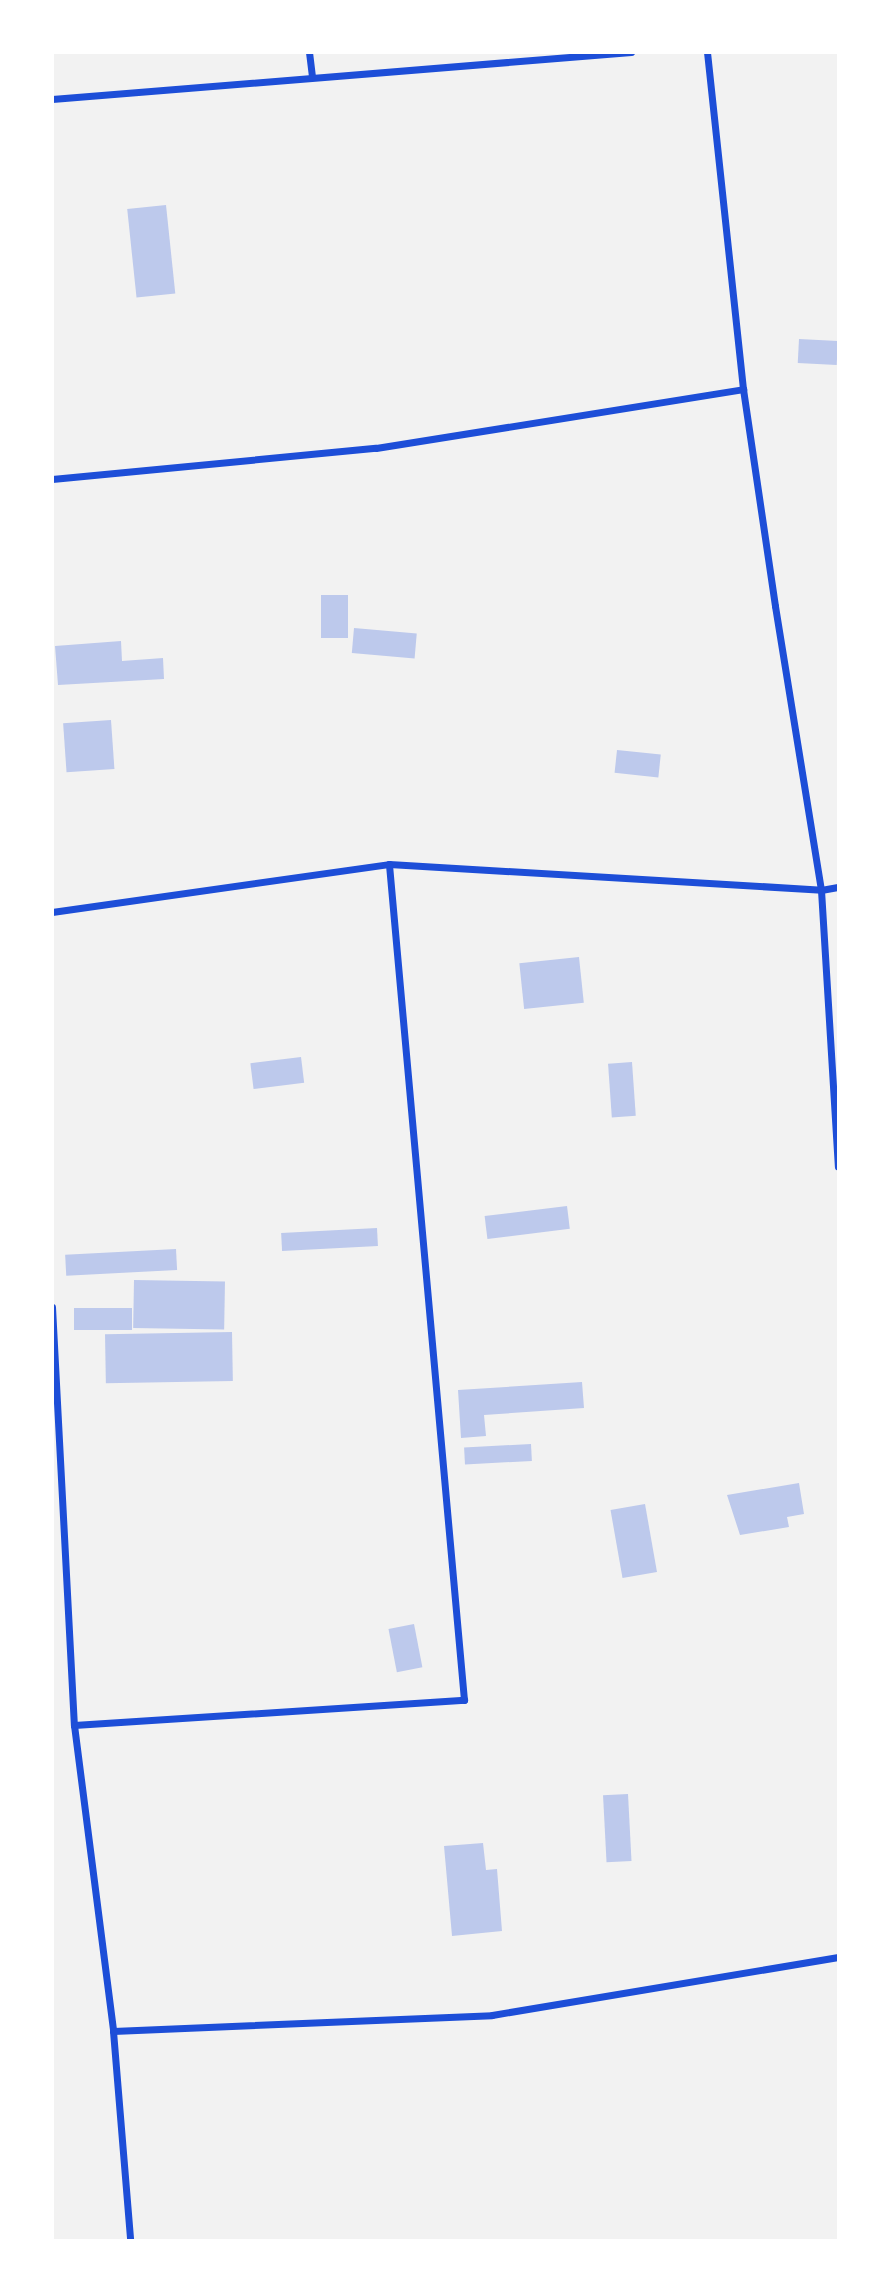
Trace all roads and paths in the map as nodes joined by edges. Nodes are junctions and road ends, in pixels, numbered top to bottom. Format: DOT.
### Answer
graph roads {
  1 [pos="309,52"];
  2 [pos="631,52"];
  3 [pos="707,52"];
  4 [pos="312,76"];
  5 [pos="52,99"];
  6 [pos="743,388"];
  7 [pos="52,479"];
  8 [pos="389,864"];
  9 [pos="838,887"];
  10 [pos="821,890"];
  11 [pos="52,912"];
  12 [pos="838,1166"];
  13 [pos="52,1307"];
  14 [pos="74,1725"];
  15 [pos="838,1957"];
  16 [pos="113,2031"];
  17 [pos="130,2241"];
  1 -- 4 [label="street"];
  2 -- 4 [label="street"];
  3 -- 6 [label="street"];
  4 -- 5 [label="street"];
  6 -- 7 [label="street"];
  6 -- 10 [label="street"];
  8 -- 10 [label="street"];
  8 -- 11 [label="street"];
  8 -- 14 [label="street"];
  9 -- 10 [label="street"];
  10 -- 12 [label="street"];
  13 -- 14 [label="street"];
  14 -- 16 [label="street"];
  15 -- 16 [label="street"];
  16 -- 17 [label="street"];
}
